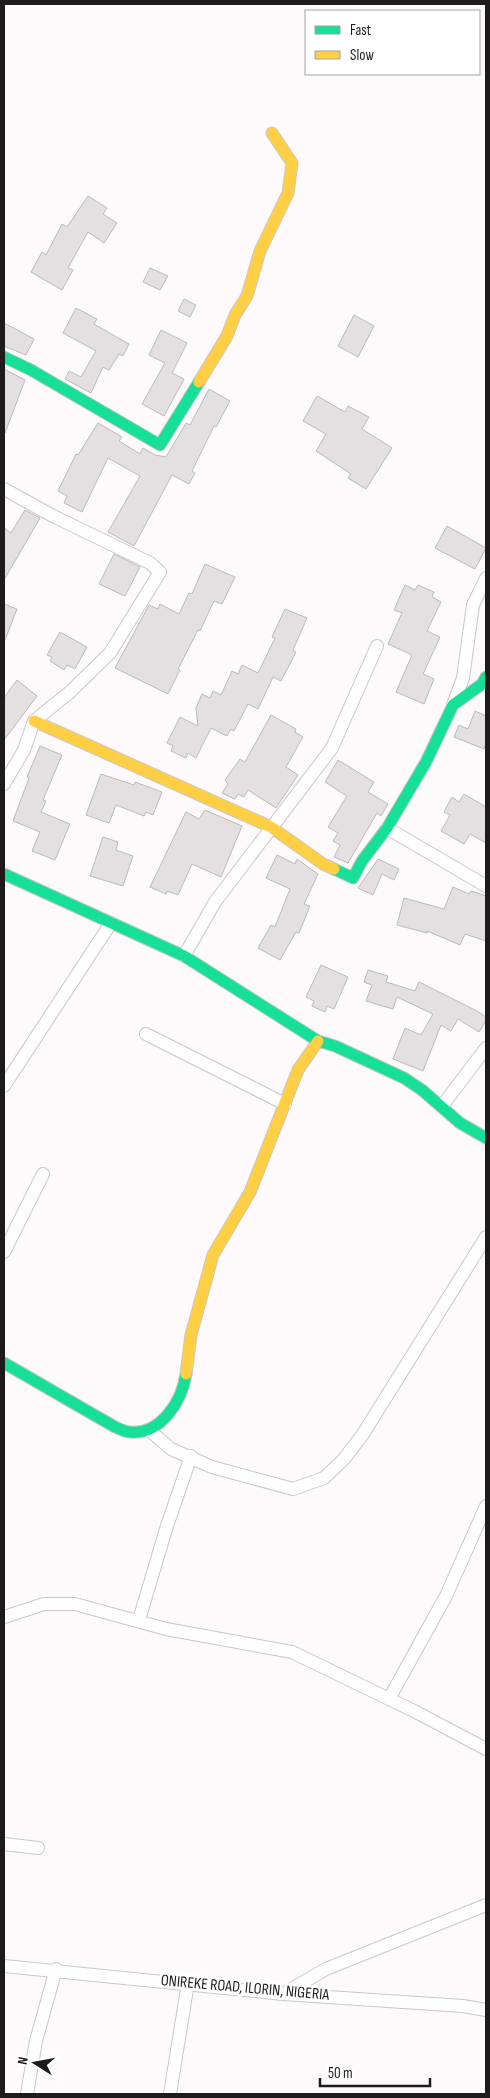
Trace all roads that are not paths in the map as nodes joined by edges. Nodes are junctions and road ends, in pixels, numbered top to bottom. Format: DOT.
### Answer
graph roads {
  1 [pos="272,133"];
  2 [pos="4,357"];
  3 [pos="4,489"];
  4 [pos="486,578"];
  5 [pos="377,646"];
  6 [pos="486,678"];
  7 [pos="453,705"];
  8 [pos="34,720"];
  9 [pos="4,784"];
  10 [pos="271,827"];
  11 [pos="387,828"];
  12 [pos="4,874"];
  13 [pos="486,886"];
  14 [pos="111,923"];
  15 [pos="184,956"];
  16 [pos="146,1034"];
  17 [pos="318,1041"];
  18 [pos="486,1048"];
  19 [pos="4,1086"];
  20 [pos="285,1104"];
  21 [pos="442,1106"];
  22 [pos="486,1138"];
  23 [pos="43,1174"];
  24 [pos="486,1237"];
  25 [pos="4,1252"];
  26 [pos="4,1363"];
  27 [pos="149,1430"];
  28 [pos="191,1456"];
  29 [pos="486,1506"];
  30 [pos="4,1617"];
  31 [pos="139,1620"];
  32 [pos="389,1699"];
  33 [pos="486,1749"];
  34 [pos="4,1844"];
  35 [pos="38,1848"];
  36 [pos="486,1905"];
  37 [pos="4,1966"];
  38 [pos="56,1969"];
  39 [pos="188,1984"];
  40 [pos="283,1994"];
  41 [pos="486,2010"];
  42 [pos="27,2094"];
  43 [pos="170,2094"];
  1 -- 2 [label="street"];
  3 -- 8 [label="street"];
  4 -- 7 [label="street"];
  5 -- 10 [label="street"];
  6 -- 7 [label="street"];
  7 -- 11 [label="street"];
  8 -- 9 [label="street"];
  8 -- 10 [label="street"];
  10 -- 11 [label="street"];
  10 -- 15 [label="street"];
  11 -- 13 [label="street"];
  12 -- 14 [label="street"];
  14 -- 15 [label="street"];
  14 -- 19 [label="street"];
  15 -- 17 [label="street"];
  16 -- 20 [label="street"];
  17 -- 20 [label="street"];
  17 -- 21 [label="street"];
  18 -- 21 [label="street"];
  20 -- 27 [label="street"];
  21 -- 22 [label="street"];
  23 -- 25 [label="street"];
  24 -- 28 [label="street"];
  26 -- 27 [label="street"];
  27 -- 28 [label="street"];
  28 -- 31 [label="street"];
  29 -- 32 [label="street"];
  30 -- 31 [label="street"];
  31 -- 32 [label="street"];
  32 -- 33 [label="street"];
  34 -- 35 [label="street"];
  36 -- 40 [label="street"];
  37 -- 38 [label="street, ONIREKE ROAD, ILORIN, NIGERIA"];
  38 -- 39 [label="street, ONIREKE ROAD, ILORIN, NIGERIA"];
  38 -- 42 [label="street"];
  39 -- 40 [label="street, ONIREKE ROAD, ILORIN, NIGERIA"];
  39 -- 43 [label="street"];
  40 -- 41 [label="street, ONIREKE ROAD, ILORIN, NIGERIA"];
}
